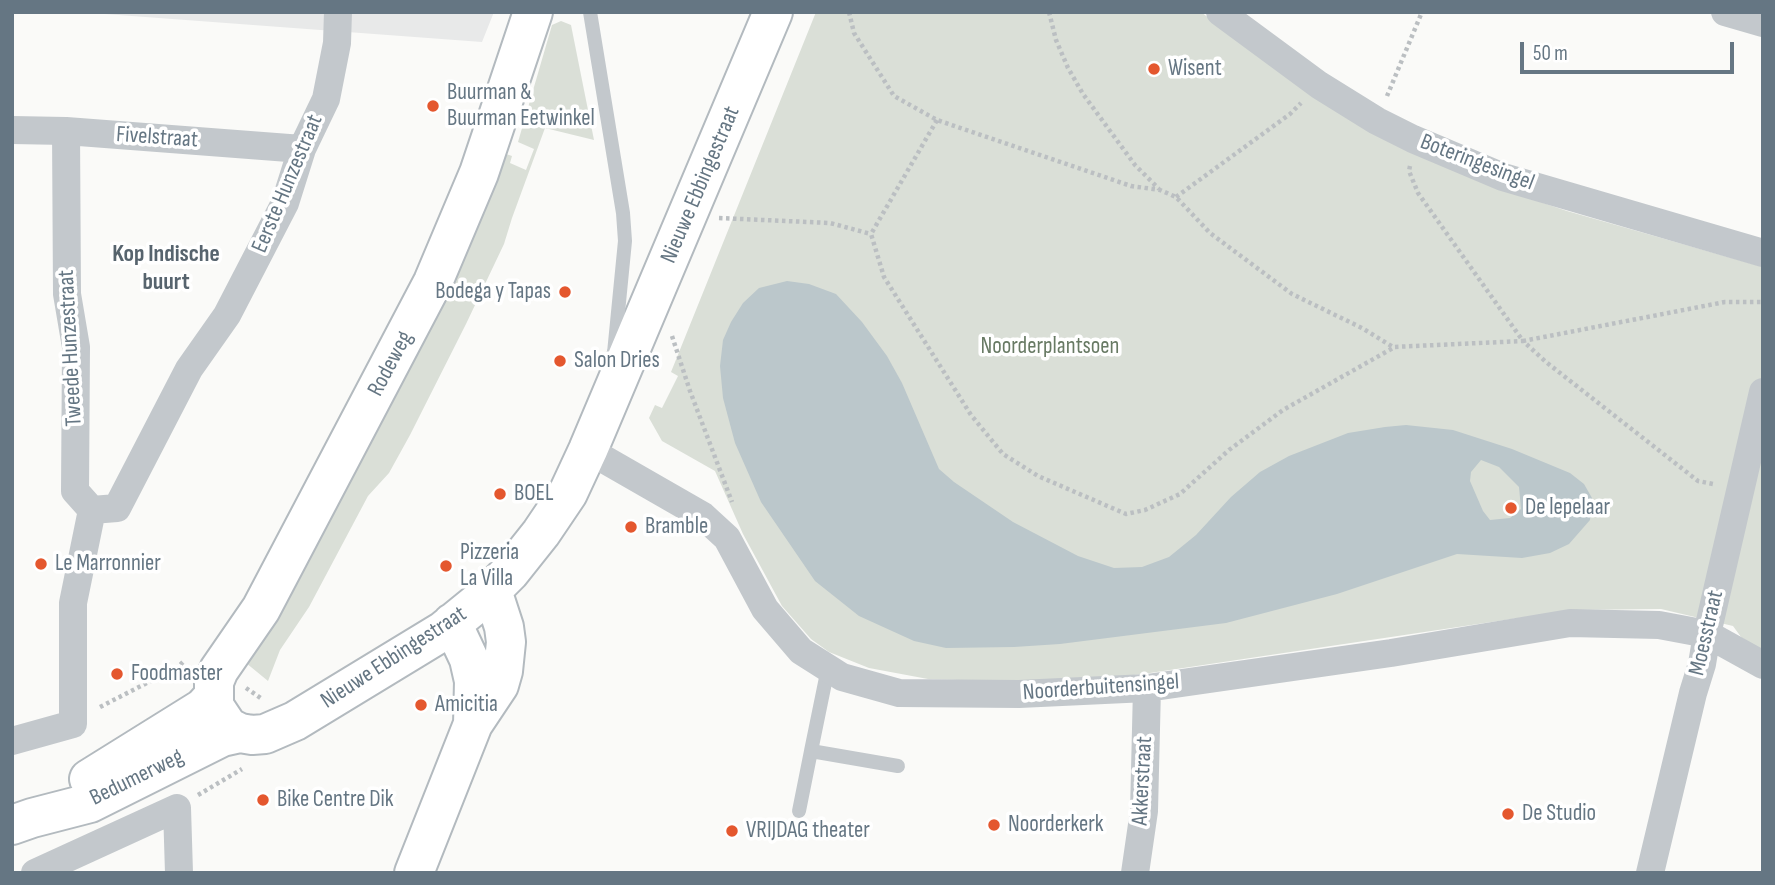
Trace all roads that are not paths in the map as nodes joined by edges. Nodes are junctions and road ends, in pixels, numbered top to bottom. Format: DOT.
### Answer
graph roads {
  1 [pos="338,12"];
  2 [pos="533,12"];
  3 [pos="590,12"];
  4 [pos="774,12"];
  5 [pos="1220,12"];
  6 [pos="1725,12"];
  7 [pos="1763,23"];
  8 [pos="12,130"];
  9 [pos="66,131"];
  10 [pos="302,149"];
  11 [pos="1763,253"];
  12 [pos="1763,392"];
  13 [pos="611,396"];
  14 [pos="588,450"];
  15 [pos="92,510"];
  16 [pos="492,590"];
  17 [pos="452,623"];
  18 [pos="1707,634"];
  19 [pos="1763,665"];
  20 [pos="828,668"];
  21 [pos="1147,688"];
  22 [pos="213,698"];
  23 [pos="473,724"];
  24 [pos="240,733"];
  25 [pos="12,741"];
  26 [pos="811,751"];
  27 [pos="898,766"];
  28 [pos="799,811"];
  29 [pos="22,821"];
  30 [pos="35,873"];
  31 [pos="179,873"];
  32 [pos="414,873"];
  33 [pos="1135,873"];
  34 [pos="1650,873"];
  1 -- 10 [label="street, Eerste Hunzestraat"];
  2 -- 22 [label="main road, Rodeweg"];
  3 -- 13 [label="lane, Nieuwe Ebbingestraat"];
  4 -- 13 [label="main road, Nieuwe Ebbingestraat"];
  5 -- 11 [label="street, Boteringesingel"];
  6 -- 7 [label="street"];
  8 -- 9 [label="street, Fivelstraat"];
  9 -- 10 [label="street, Fivelstraat"];
  9 -- 15 [label="street, Tweede Hunzestraat"];
  10 -- 15 [label="street, Eerste Hunzestraat"];
  12 -- 18 [label="street, Moesstraat"];
  13 -- 14 [label="main road, Nieuwe Ebbingestraat"];
  14 -- 16 [label="main road, Nieuwe Ebbingestraat"];
  14 -- 20 [label="street, Noorderbuitensingel"];
  15 -- 25 [label="street"];
  16 -- 17 [label="main road, Nieuwe Ebbingestraat"];
  16 -- 23 [label="main road"];
  17 -- 23 [label="main road"];
  17 -- 24 [label="main road, Nieuwe Ebbingestraat"];
  18 -- 19 [label="street, Noorderbuitensingel"];
  18 -- 21 [label="street, Noorderbuitensingel"];
  18 -- 34 [label="street, Moesstraat"];
  20 -- 21 [label="street, Noorderbuitensingel"];
  20 -- 26 [label="lane"];
  21 -- 33 [label="street, Akkerstraat"];
  22 -- 24 [label="main road"];
  22 -- 29 [label="main road, Bedumerweg"];
  23 -- 32 [label="main road"];
  24 -- 29 [label="main road, Bedumerweg"];
  26 -- 27 [label="lane"];
  26 -- 28 [label="lane"];
  30 -- 31 [label="street, Bedumerweg"];
}
